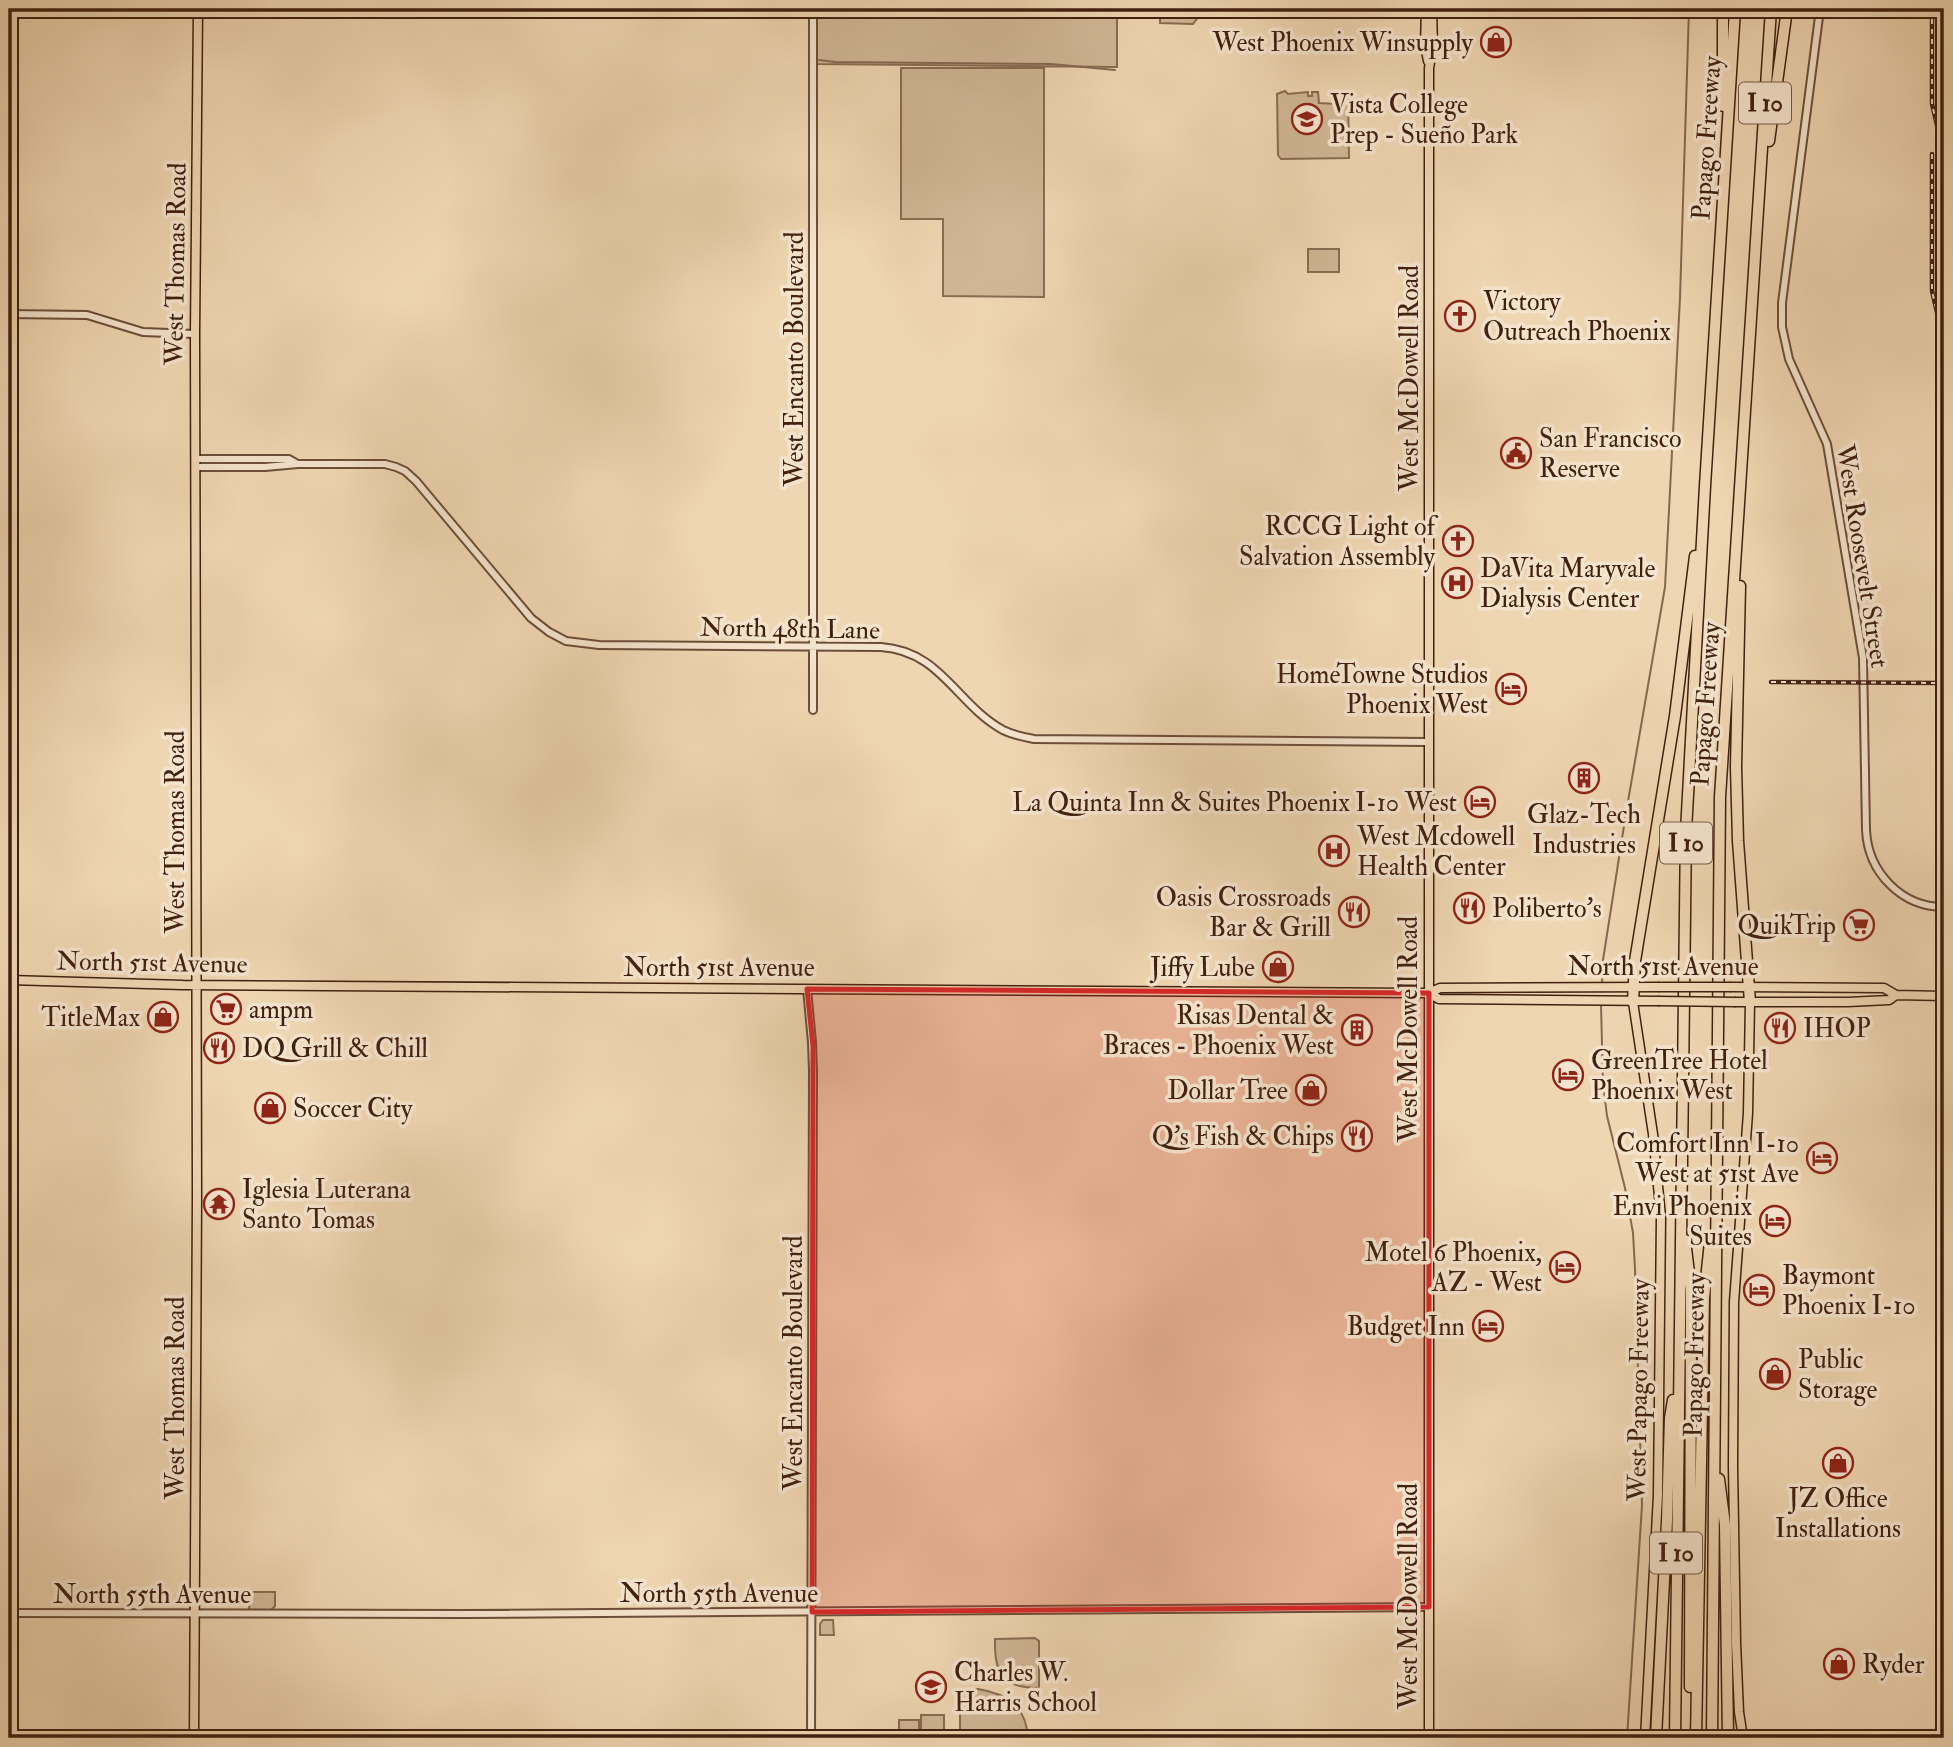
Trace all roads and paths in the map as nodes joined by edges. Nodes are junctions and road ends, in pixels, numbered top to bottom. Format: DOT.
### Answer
graph roads {
  1 [pos="198,9"];
  2 [pos="813,9"];
  3 [pos="1426,9"];
  4 [pos="1432,9"];
  5 [pos="1723,9"];
  6 [pos="1735,9"];
  7 [pos="1771,9"];
  8 [pos="1787,9"];
  9 [pos="1820,9"];
  10 [pos="1429,68"];
  11 [pos="1724,169"];
  12 [pos="1760,197"];
  13 [pos="9,314"];
  14 [pos="195,334"];
  15 [pos="195,463"];
  16 [pos="410,463"];
  17 [pos="405,471"];
  18 [pos="1705,486"];
  19 [pos="1741,487"];
  20 [pos="813,646"];
  21 [pos="813,710"];
  22 [pos="1429,742"];
  23 [pos="1944,907"];
  24 [pos="9,980"];
  25 [pos="197,984"];
  26 [pos="1578,987"];
  27 [pos="1633,987"];
  28 [pos="1750,987"];
  29 [pos="807,989"];
  30 [pos="1429,993"];
  31 [pos="1896,995"];
  32 [pos="1944,996"];
  33 [pos="1514,1000"];
  34 [pos="1633,1002"];
  35 [pos="1750,1002"];
  36 [pos="1716,1179"];
  37 [pos="1680,1202"];
  38 [pos="1678,1368"];
  39 [pos="1714,1444"];
  40 [pos="1429,1607"];
  41 [pos="812,1612"];
  42 [pos="9,1613"];
  43 [pos="194,1614"];
  44 [pos="194,1738"];
  45 [pos="811,1738"];
  46 [pos="1429,1738"];
  47 [pos="1645,1738"];
  48 [pos="1656,1738"];
  49 [pos="1675,1738"];
  50 [pos="1690,1738"];
  51 [pos="1696,1738"];
  52 [pos="1712,1738"];
  53 [pos="1728,1738"];
  54 [pos="1743,1738"];
  1 -- 14 [label="main road, West Thomas Road"];
  2 -- 20 [label="street, West Encanto Boulevard"];
  3 -- 10 [label="main road, West McDowell Road"];
  4 -- 10 [label="main road, West McDowell Road"];
  5 -- 11 [label="highway"];
  6 -- 11 [label="highway, Papago Freeway / I 10"];
  7 -- 12 [label="highway, Papago Freeway / I 10"];
  8 -- 12 [label="highway"];
  9 -- 23 [label="street, West Roosevelt Street"];
  10 -- 22 [label="main road, West McDowell Road"];
  11 -- 18 [label="highway, Papago Freeway / I 10"];
  12 -- 19 [label="highway, Papago Freeway / I 10"];
  13 -- 14 [label="street"];
  14 -- 15 [label="main road, West Thomas Road"];
  15 -- 17 [label="street"];
  15 -- 25 [label="main road, West Thomas Road"];
  16 -- 17 [label="street"];
  17 -- 20 [label="street, North 48th Lane"];
  18 -- 27 [label="highway"];
  18 -- 37 [label="highway, Papago Freeway / I 10"];
  19 -- 28 [label="highway"];
  19 -- 36 [label="highway, Papago Freeway / I 10"];
  20 -- 21 [label="street, West Encanto Boulevard"];
  20 -- 22 [label="street, North 48th Lane"];
  22 -- 30 [label="main road, West McDowell Road"];
  24 -- 25 [label="main road, North 51st Avenue"];
  25 -- 29 [label="main road, North 51st Avenue"];
  25 -- 43 [label="main road, West Thomas Road"];
  26 -- 27 [label="main road, North 51st Avenue"];
  26 -- 30 [label="main road, North 51st Avenue"];
  26 -- 33 [label="main road"];
  27 -- 28 [label="main road, North 51st Avenue, bridge"];
  27 -- 34 [label="highway"];
  28 -- 31 [label="main road, North 51st Avenue"];
  28 -- 35 [label="highway"];
  29 -- 30 [label="main road, North 51st Avenue"];
  29 -- 41 [label="street, West Encanto Boulevard"];
  30 -- 33 [label="main road, North 51st Avenue"];
  30 -- 40 [label="main road, West McDowell Road"];
  31 -- 32 [label="main road, North 51st Avenue"];
  31 -- 35 [label="main road, North 51st Avenue"];
  33 -- 34 [label="main road, North 51st Avenue"];
  34 -- 35 [label="main road, North 51st Avenue, bridge"];
  34 -- 47 [label="main road, West Papago Freeway"];
  35 -- 54 [label="main road"];
  36 -- 39 [label="highway, Papago Freeway / I 10"];
  36 -- 51 [label="highway"];
  37 -- 38 [label="highway, Papago Freeway / I 10"];
  37 -- 50 [label="highway"];
  38 -- 48 [label="highway"];
  38 -- 49 [label="highway, Papago Freeway / I 10"];
  39 -- 52 [label="highway, Papago Freeway / I 10"];
  39 -- 53 [label="highway"];
  40 -- 41 [label="street, North 55th Avenue"];
  40 -- 46 [label="main road, West McDowell Road"];
  41 -- 43 [label="street, North 55th Avenue"];
  41 -- 45 [label="street, West Encanto Boulevard"];
  42 -- 43 [label="street, North 55th Avenue"];
  43 -- 44 [label="main road, West Thomas Road"];
}
